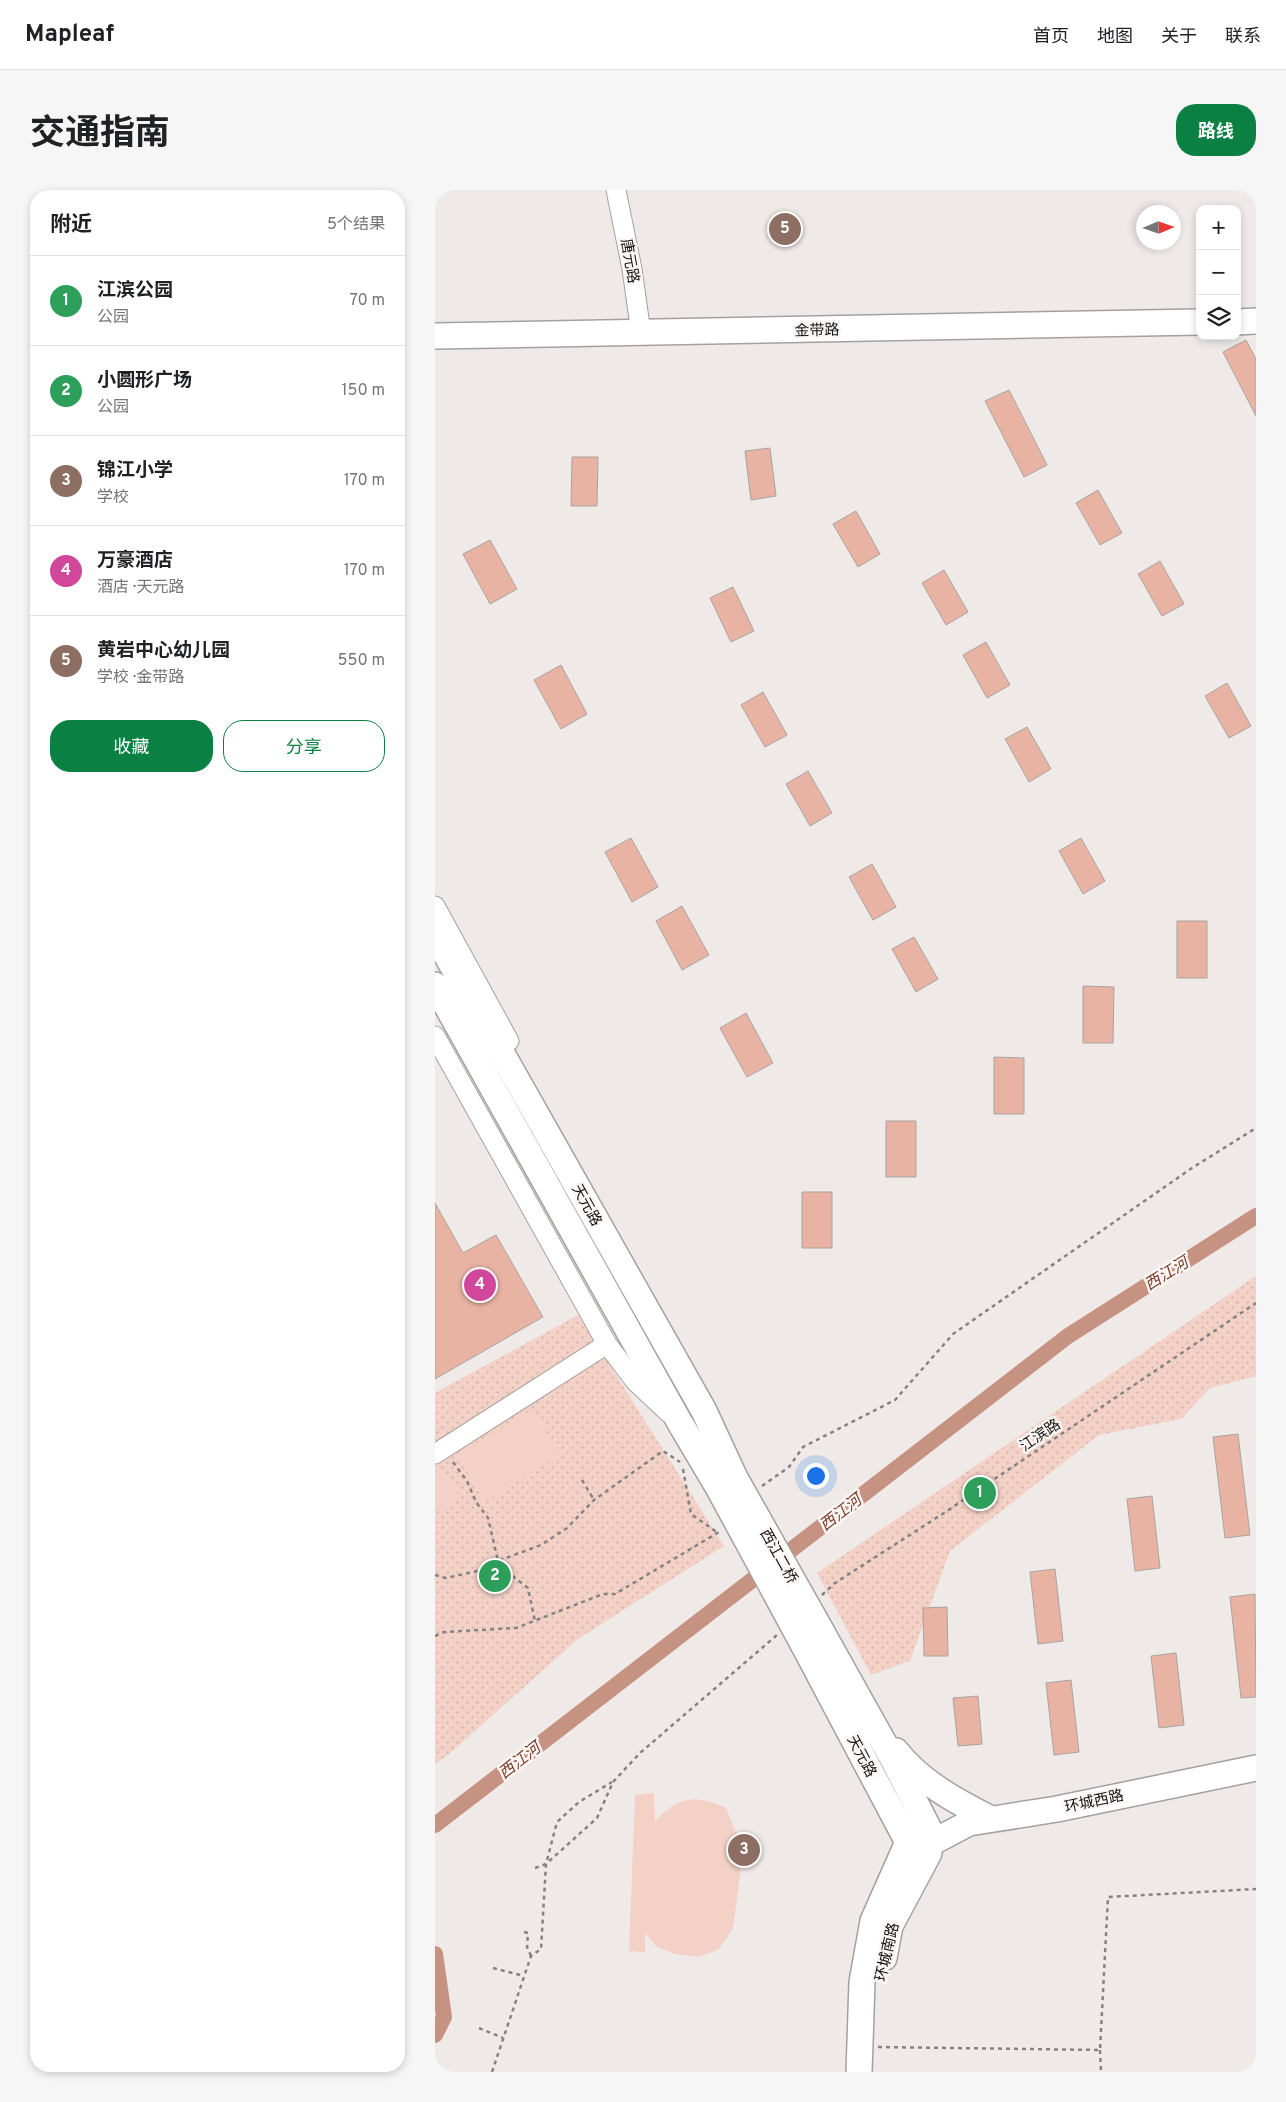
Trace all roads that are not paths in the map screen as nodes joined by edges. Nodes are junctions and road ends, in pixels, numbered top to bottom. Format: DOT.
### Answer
graph roads {
  1 [pos="617,190"];
  2 [pos="1256,321"];
  3 [pos="1196,322"];
  4 [pos="1241,322"];
  5 [pos="641,333"];
  6 [pos="435,336"];
  7 [pos="435,906"];
  8 [pos="435,935"];
  9 [pos="435,985"];
  10 [pos="435,1036"];
  11 [pos="607,1344"];
  12 [pos="704,1411"];
  13 [pos="680,1423"];
  14 [pos="439,1452"];
  15 [pos="726,1482"];
  16 [pos="813,1639"];
  17 [pos="863,1708"];
  18 [pos="1256,1768"];
  19 [pos="991,1819"];
  20 [pos="907,1842"];
  21 [pos="935,1842"];
  22 [pos="921,1867"];
  23 [pos="859,2072"];
  24 [pos="875,2072"];
  1 -- 5 [label="street, 唐元路"];
  2 -- 4 [label="main road"];
  3 -- 5 [label="main road, 金带路"];
  5 -- 6 [label="main road, 金带路"];
  7 -- 12 [label="street"];
  8 -- 12 [label="main road, 天元路"];
  9 -- 13 [label="main road, 天元路"];
  10 -- 11 [label="street"];
  11 -- 13 [label="street"];
  11 -- 14 [label="street"];
  12 -- 15 [label="main road, 天元路"];
  13 -- 15 [label="main road, 天元路"];
  15 -- 16 [label="main road, 西江二桥, bridge"];
  16 -- 17 [label="main road, 天元路"];
  16 -- 20 [label="main road, 天元路"];
  17 -- 19 [label="main road"];
  17 -- 21 [label="main road, 天元路"];
  18 -- 19 [label="main road, 环城西路"];
  19 -- 21 [label="main road, 环城西路"];
  20 -- 21 [label="main road"];
  20 -- 22 [label="main road, 天元路"];
  20 -- 23 [label="main road"];
  21 -- 22 [label="main road, 环城南路"];
  22 -- 24 [label="main road, 环城南路"];
}
